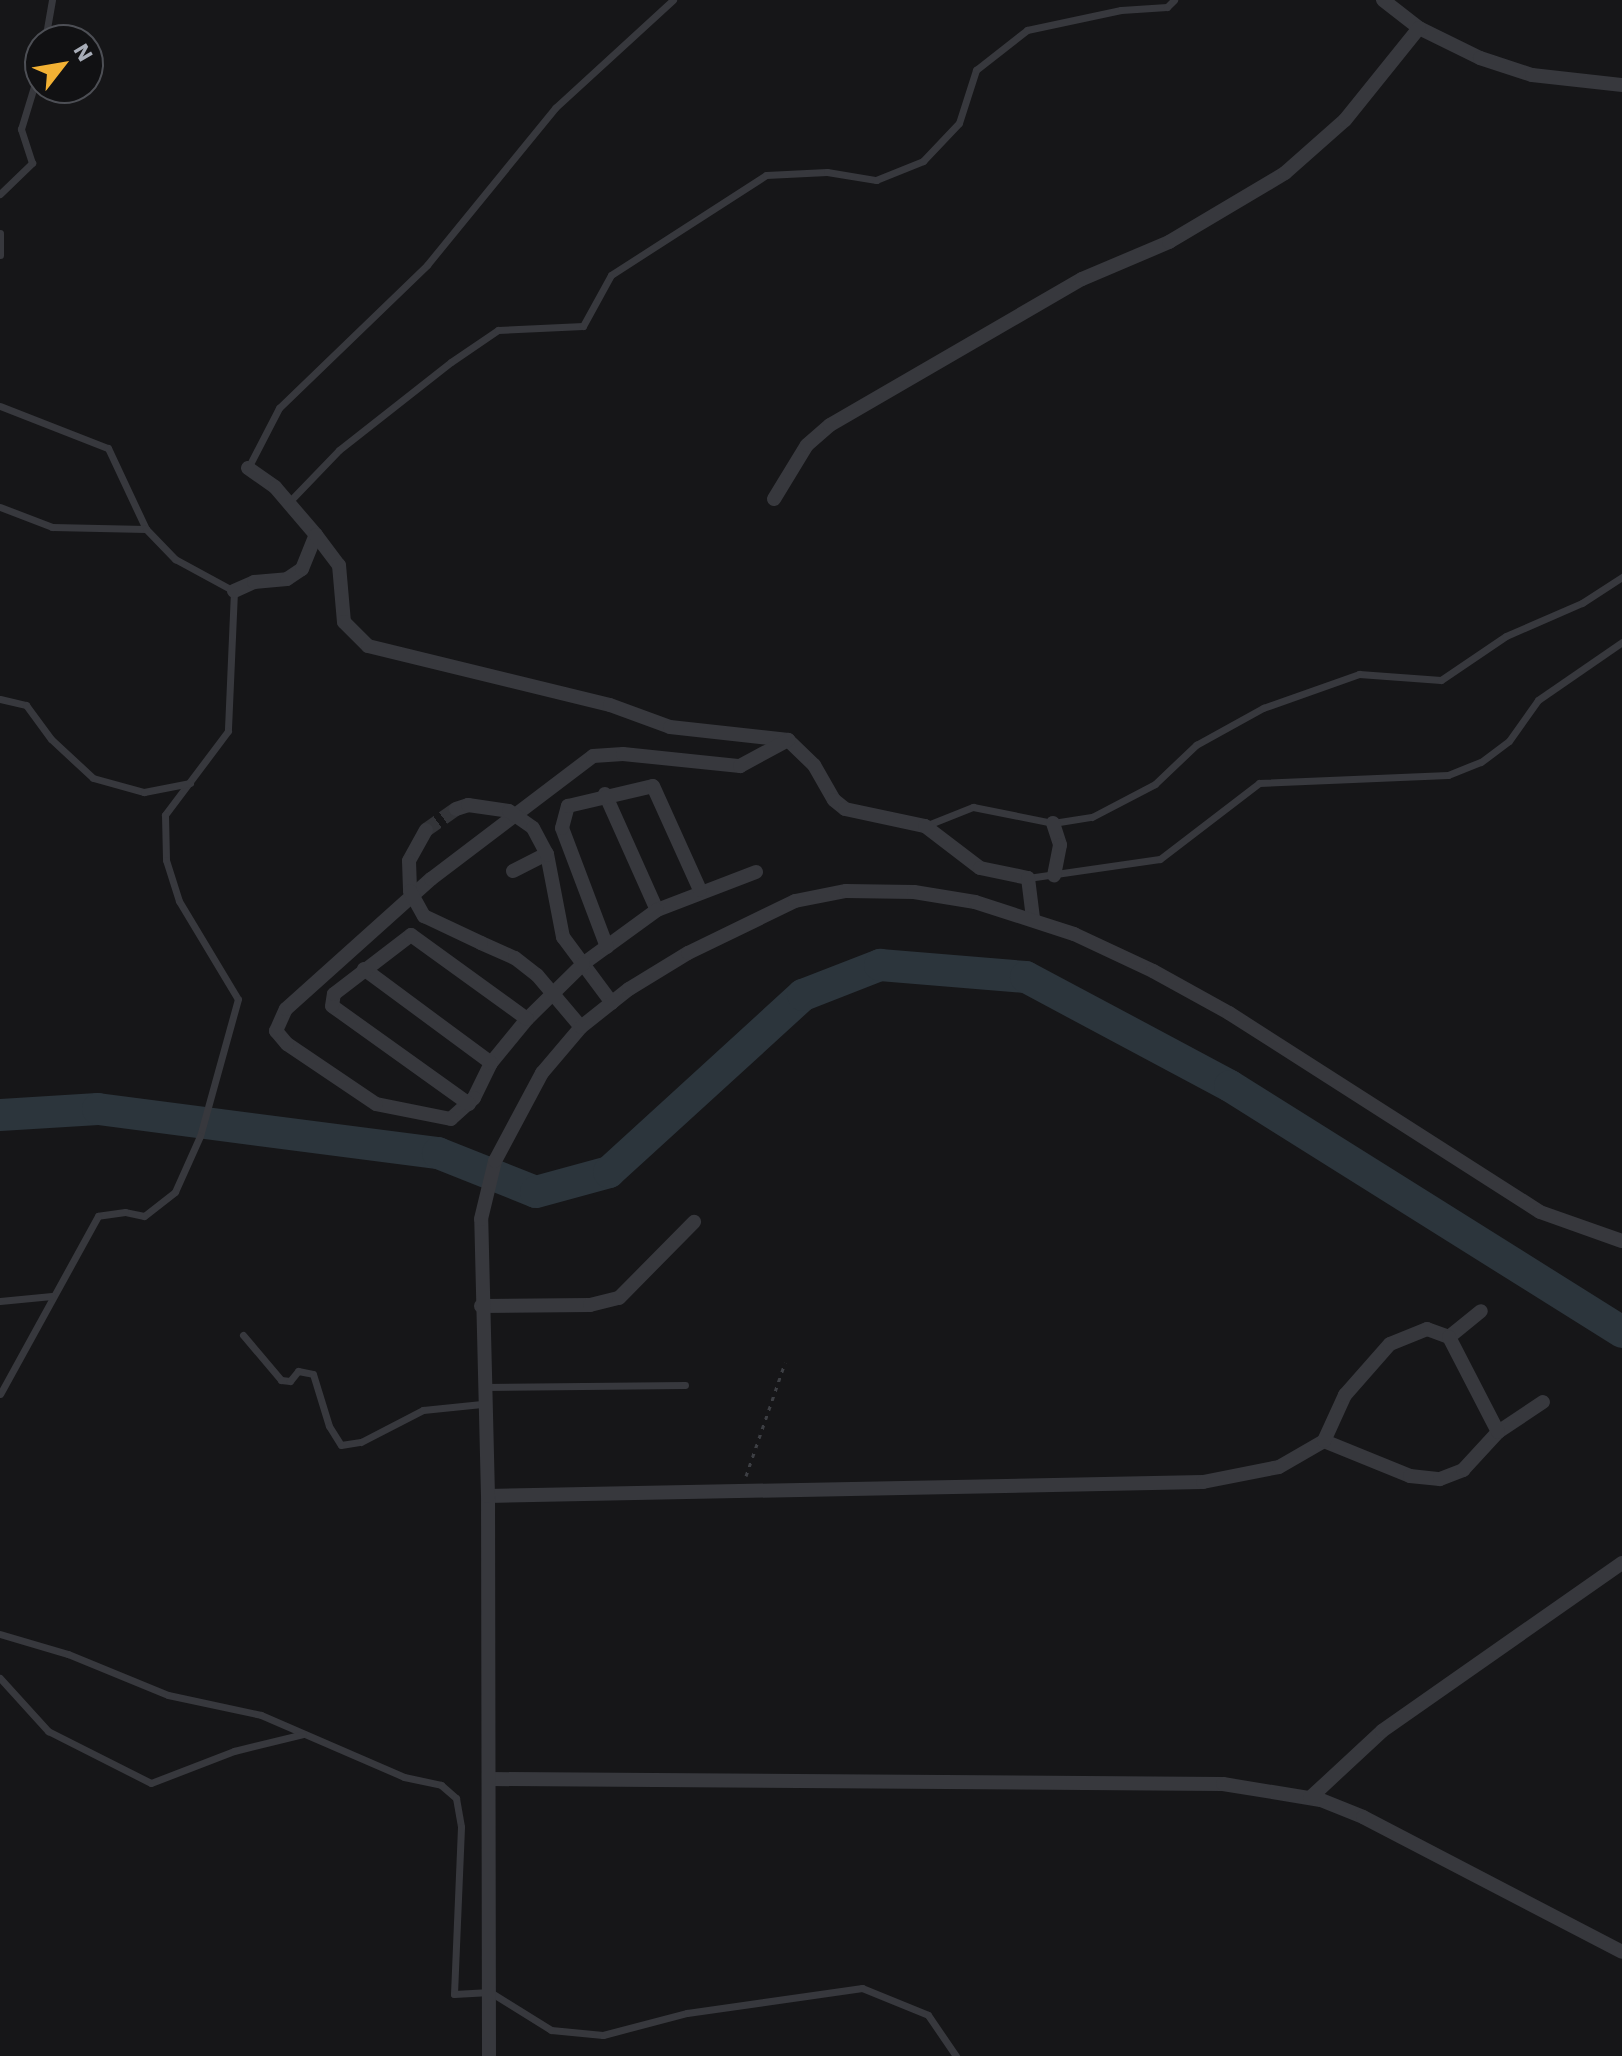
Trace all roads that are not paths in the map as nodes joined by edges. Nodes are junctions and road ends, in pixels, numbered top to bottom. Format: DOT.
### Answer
graph roads {
  1 [pos="52,0"];
  2 [pos="673,0"];
  3 [pos="1174,0"];
  4 [pos="1383,0"];
  5 [pos="48,24"];
  6 [pos="1419,28"];
  7 [pos="1622,85"];
  8 [pos="29,104"];
  9 [pos="0,194"];
  10 [pos="0,233"];
  11 [pos="0,255"];
  12 [pos="0,406"];
  13 [pos="248,468"];
  14 [pos="774,499"];
  15 [pos="289,502"];
  16 [pos="0,507"];
  17 [pos="146,529"];
  18 [pos="316,535"];
  19 [pos="1622,577"];
  20 [pos="234,591"];
  21 [pos="1622,642"];
  22 [pos="0,699"];
  23 [pos="788,740"];
  24 [pos="190,783"];
  25 [pos="605,794"];
  26 [pos="456,809"];
  27 [pos="1053,823"];
  28 [pos="925,826"];
  29 [pos="426,830"];
  30 [pos="547,854"];
  31 [pos="513,871"];
  32 [pos="756,872"];
  33 [pos="1054,875"];
  34 [pos="1028,878"];
  35 [pos="700,890"];
  36 [pos="657,910"];
  37 [pos="1033,918"];
  38 [pos="607,947"];
  39 [pos="583,964"];
  40 [pos="364,969"];
  41 [pos="551,991"];
  42 [pos="612,1003"];
  43 [pos="527,1019"];
  44 [pos="581,1027"];
  45 [pos="491,1063"];
  46 [pos="469,1104"];
  47 [pos="694,1222"];
  48 [pos="1622,1241"];
  49 [pos="52,1296"];
  50 [pos="0,1301"];
  51 [pos="481,1306"];
  52 [pos="1481,1311"];
  53 [pos="243,1335"];
  54 [pos="1449,1337"];
  55 [pos="685,1385"];
  56 [pos="482,1387"];
  57 [pos="0,1394"];
  58 [pos="1543,1402"];
  59 [pos="482,1404"];
  60 [pos="1498,1432"];
  61 [pos="1324,1441"];
  62 [pos="488,1496"];
  63 [pos="1622,1563"];
  64 [pos="0,1634"];
  65 [pos="0,1678"];
  66 [pos="306,1733"];
  67 [pos="490,1779"];
  68 [pos="1310,1798"];
  69 [pos="1622,1952"];
  70 [pos="490,1992"];
  71 [pos="489,2056"];
  72 [pos="956,2056"];
  1 -- 5 [label="lane"];
  2 -- 13 [label="lane"];
  3 -- 15 [label="lane"];
  4 -- 6 [label="street"];
  6 -- 7 [label="street"];
  6 -- 14 [label="street"];
  8 -- 9 [label="lane"];
  10 -- 11 [label="lane"];
  12 -- 17 [label="lane"];
  13 -- 15 [label="street"];
  15 -- 18 [label="street"];
  16 -- 17 [label="lane"];
  17 -- 20 [label="lane"];
  18 -- 20 [label="street"];
  18 -- 23 [label="street"];
  19 -- 27 [label="lane"];
  20 -- 24 [label="lane"];
  21 -- 33 [label="lane"];
  22 -- 24 [label="lane"];
  23 -- 28 [label="street"];
  23 -- 46 [label="street"];
  24 -- 49 [label="lane"];
  25 -- 35 [label="street"];
  25 -- 36 [label="street"];
  25 -- 38 [label="street"];
  26 -- 30 [label="street, bridge"];
  27 -- 28 [label="lane"];
  27 -- 33 [label="street"];
  28 -- 34 [label="street"];
  29 -- 41 [label="street, bridge"];
  30 -- 31 [label="street"];
  30 -- 39 [label="street"];
  32 -- 35 [label="street"];
  33 -- 34 [label="lane"];
  34 -- 37 [label="street"];
  35 -- 36 [label="street"];
  36 -- 38 [label="street"];
  37 -- 42 [label="street"];
  37 -- 48 [label="street"];
  38 -- 39 [label="street"];
  39 -- 41 [label="street"];
  39 -- 42 [label="street"];
  40 -- 43 [label="street"];
  40 -- 45 [label="street"];
  40 -- 46 [label="street"];
  41 -- 43 [label="street"];
  41 -- 44 [label="street"];
  42 -- 44 [label="street"];
  43 -- 45 [label="street"];
  44 -- 51 [label="street"];
  45 -- 46 [label="street"];
  47 -- 51 [label="street"];
  49 -- 50 [label="lane"];
  49 -- 57 [label="lane"];
  51 -- 56 [label="street"];
  52 -- 54 [label="street"];
  53 -- 59 [label="lane"];
  54 -- 60 [label="street"];
  54 -- 61 [label="street"];
  55 -- 56 [label="lane"];
  56 -- 59 [label="street"];
  58 -- 60 [label="street"];
  59 -- 62 [label="street"];
  60 -- 61 [label="street"];
  61 -- 62 [label="street"];
  62 -- 67 [label="street"];
  63 -- 68 [label="street"];
  64 -- 66 [label="lane"];
  65 -- 66 [label="lane"];
  66 -- 70 [label="lane"];
  67 -- 68 [label="street"];
  67 -- 70 [label="street"];
  68 -- 69 [label="street"];
  70 -- 71 [label="street"];
  70 -- 72 [label="lane"];
}
